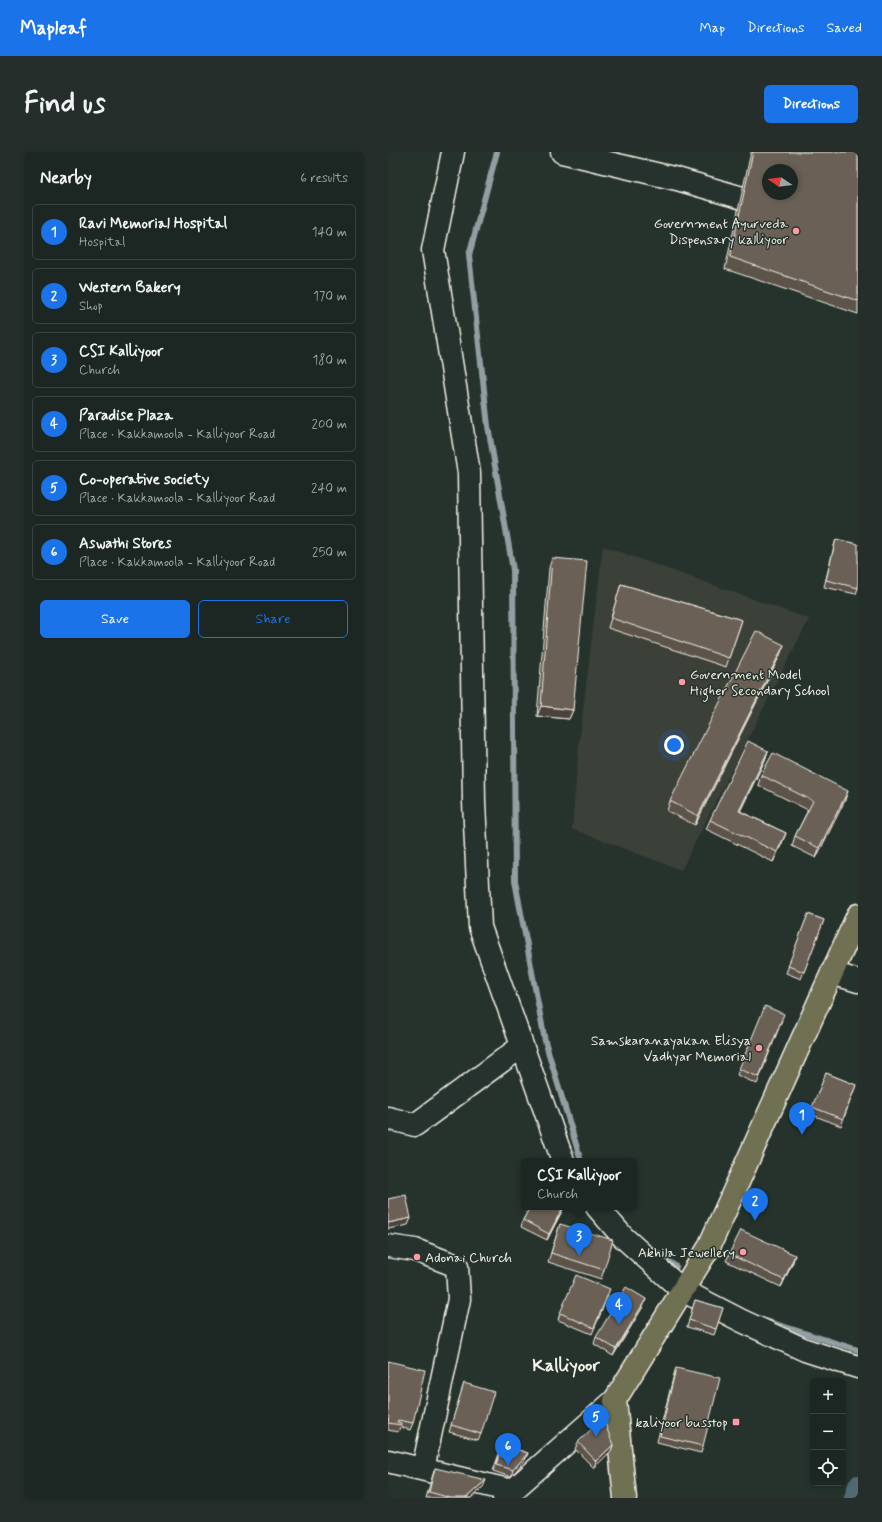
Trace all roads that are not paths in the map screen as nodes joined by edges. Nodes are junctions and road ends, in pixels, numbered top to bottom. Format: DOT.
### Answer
graph roads {
  1 [pos="453,152"];
  2 [pos="562,152"];
  3 [pos="787,211"];
  4 [pos="858,915"];
  5 [pos="832,973"];
  6 [pos="858,981"];
  7 [pos="522,1046"];
  8 [pos="388,1118"];
  9 [pos="562,1158"];
  10 [pos="600,1210"];
  11 [pos="388,1246"];
  12 [pos="682,1290"];
  13 [pos="858,1367"];
  14 [pos="615,1400"];
  15 [pos="388,1461"];
  16 [pos="423,1469"];
  17 [pos="508,1494"];
  18 [pos="625,1498"];
  1 -- 7 [label="street"];
  2 -- 3 [label="street"];
  4 -- 5 [label="main road"];
  5 -- 6 [label="street"];
  5 -- 12 [label="main road"];
  7 -- 8 [label="street"];
  7 -- 9 [label="street"];
  10 -- 12 [label="street"];
  11 -- 16 [label="street"];
  12 -- 13 [label="street"];
  12 -- 14 [label="main road"];
  14 -- 17 [label="street"];
  14 -- 18 [label="main road"];
  15 -- 16 [label="street"];
  16 -- 17 [label="street"];
}
